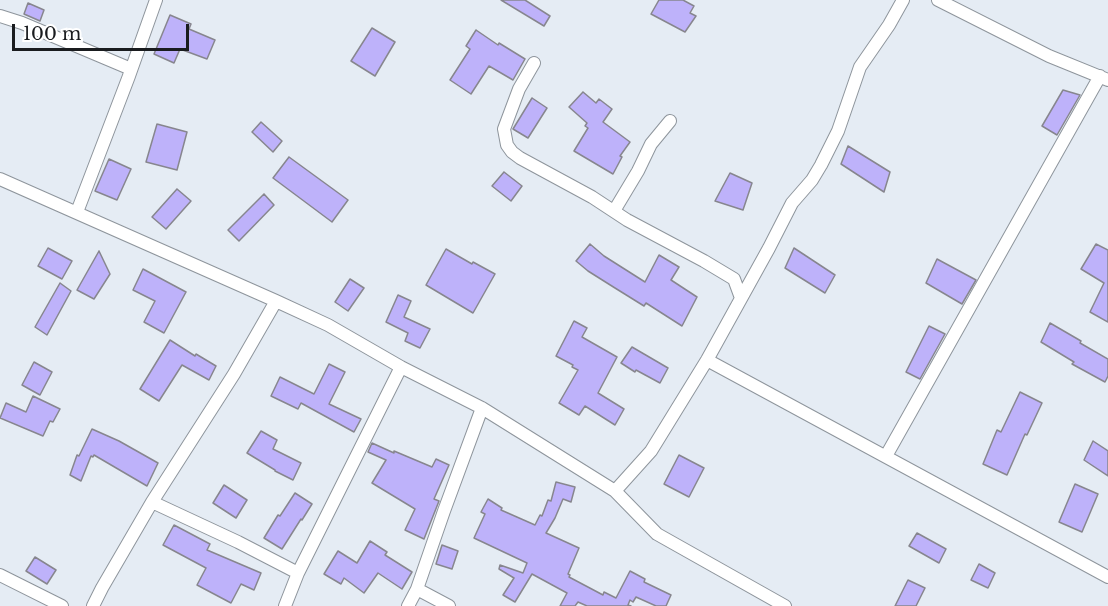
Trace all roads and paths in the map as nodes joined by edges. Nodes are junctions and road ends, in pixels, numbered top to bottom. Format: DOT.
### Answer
graph roads {
  1 [pos="156,0"];
  2 [pos="903,0"];
  3 [pos="938,0"];
  4 [pos="0,16"];
  5 [pos="534,63"];
  6 [pos="132,69"];
  7 [pos="1104,79"];
  8 [pos="670,121"];
  9 [pos="0,179"];
  10 [pos="614,211"];
  11 [pos="77,213"];
  12 [pos="741,298"];
  13 [pos="276,301"];
  14 [pos="707,360"];
  15 [pos="401,366"];
  16 [pos="482,408"];
  17 [pos="886,456"];
  18 [pos="615,491"];
  19 [pos="152,502"];
  20 [pos="298,573"];
  21 [pos="1107,574"];
  22 [pos="0,575"];
  23 [pos="417,590"];
  24 [pos="62,606"];
  25 [pos="93,606"];
  26 [pos="285,606"];
  27 [pos="408,606"];
  28 [pos="449,606"];
  29 [pos="785,606"];
  1 -- 6 [label="street"];
  2 -- 12 [label="street"];
  3 -- 7 [label="street"];
  4 -- 6 [label="street"];
  5 -- 10 [label="street"];
  6 -- 11 [label="street"];
  7 -- 17 [label="street"];
  8 -- 10 [label="street"];
  9 -- 11 [label="street"];
  10 -- 12 [label="street"];
  11 -- 13 [label="street"];
  12 -- 14 [label="street"];
  13 -- 15 [label="street"];
  13 -- 19 [label="street"];
  14 -- 17 [label="street"];
  14 -- 18 [label="street"];
  15 -- 16 [label="street"];
  15 -- 20 [label="street"];
  16 -- 18 [label="street"];
  16 -- 23 [label="street"];
  17 -- 21 [label="street"];
  18 -- 29 [label="street"];
  19 -- 20 [label="street"];
  19 -- 25 [label="street"];
  20 -- 26 [label="street"];
  22 -- 24 [label="street"];
  23 -- 27 [label="street"];
  23 -- 28 [label="street"];
}
